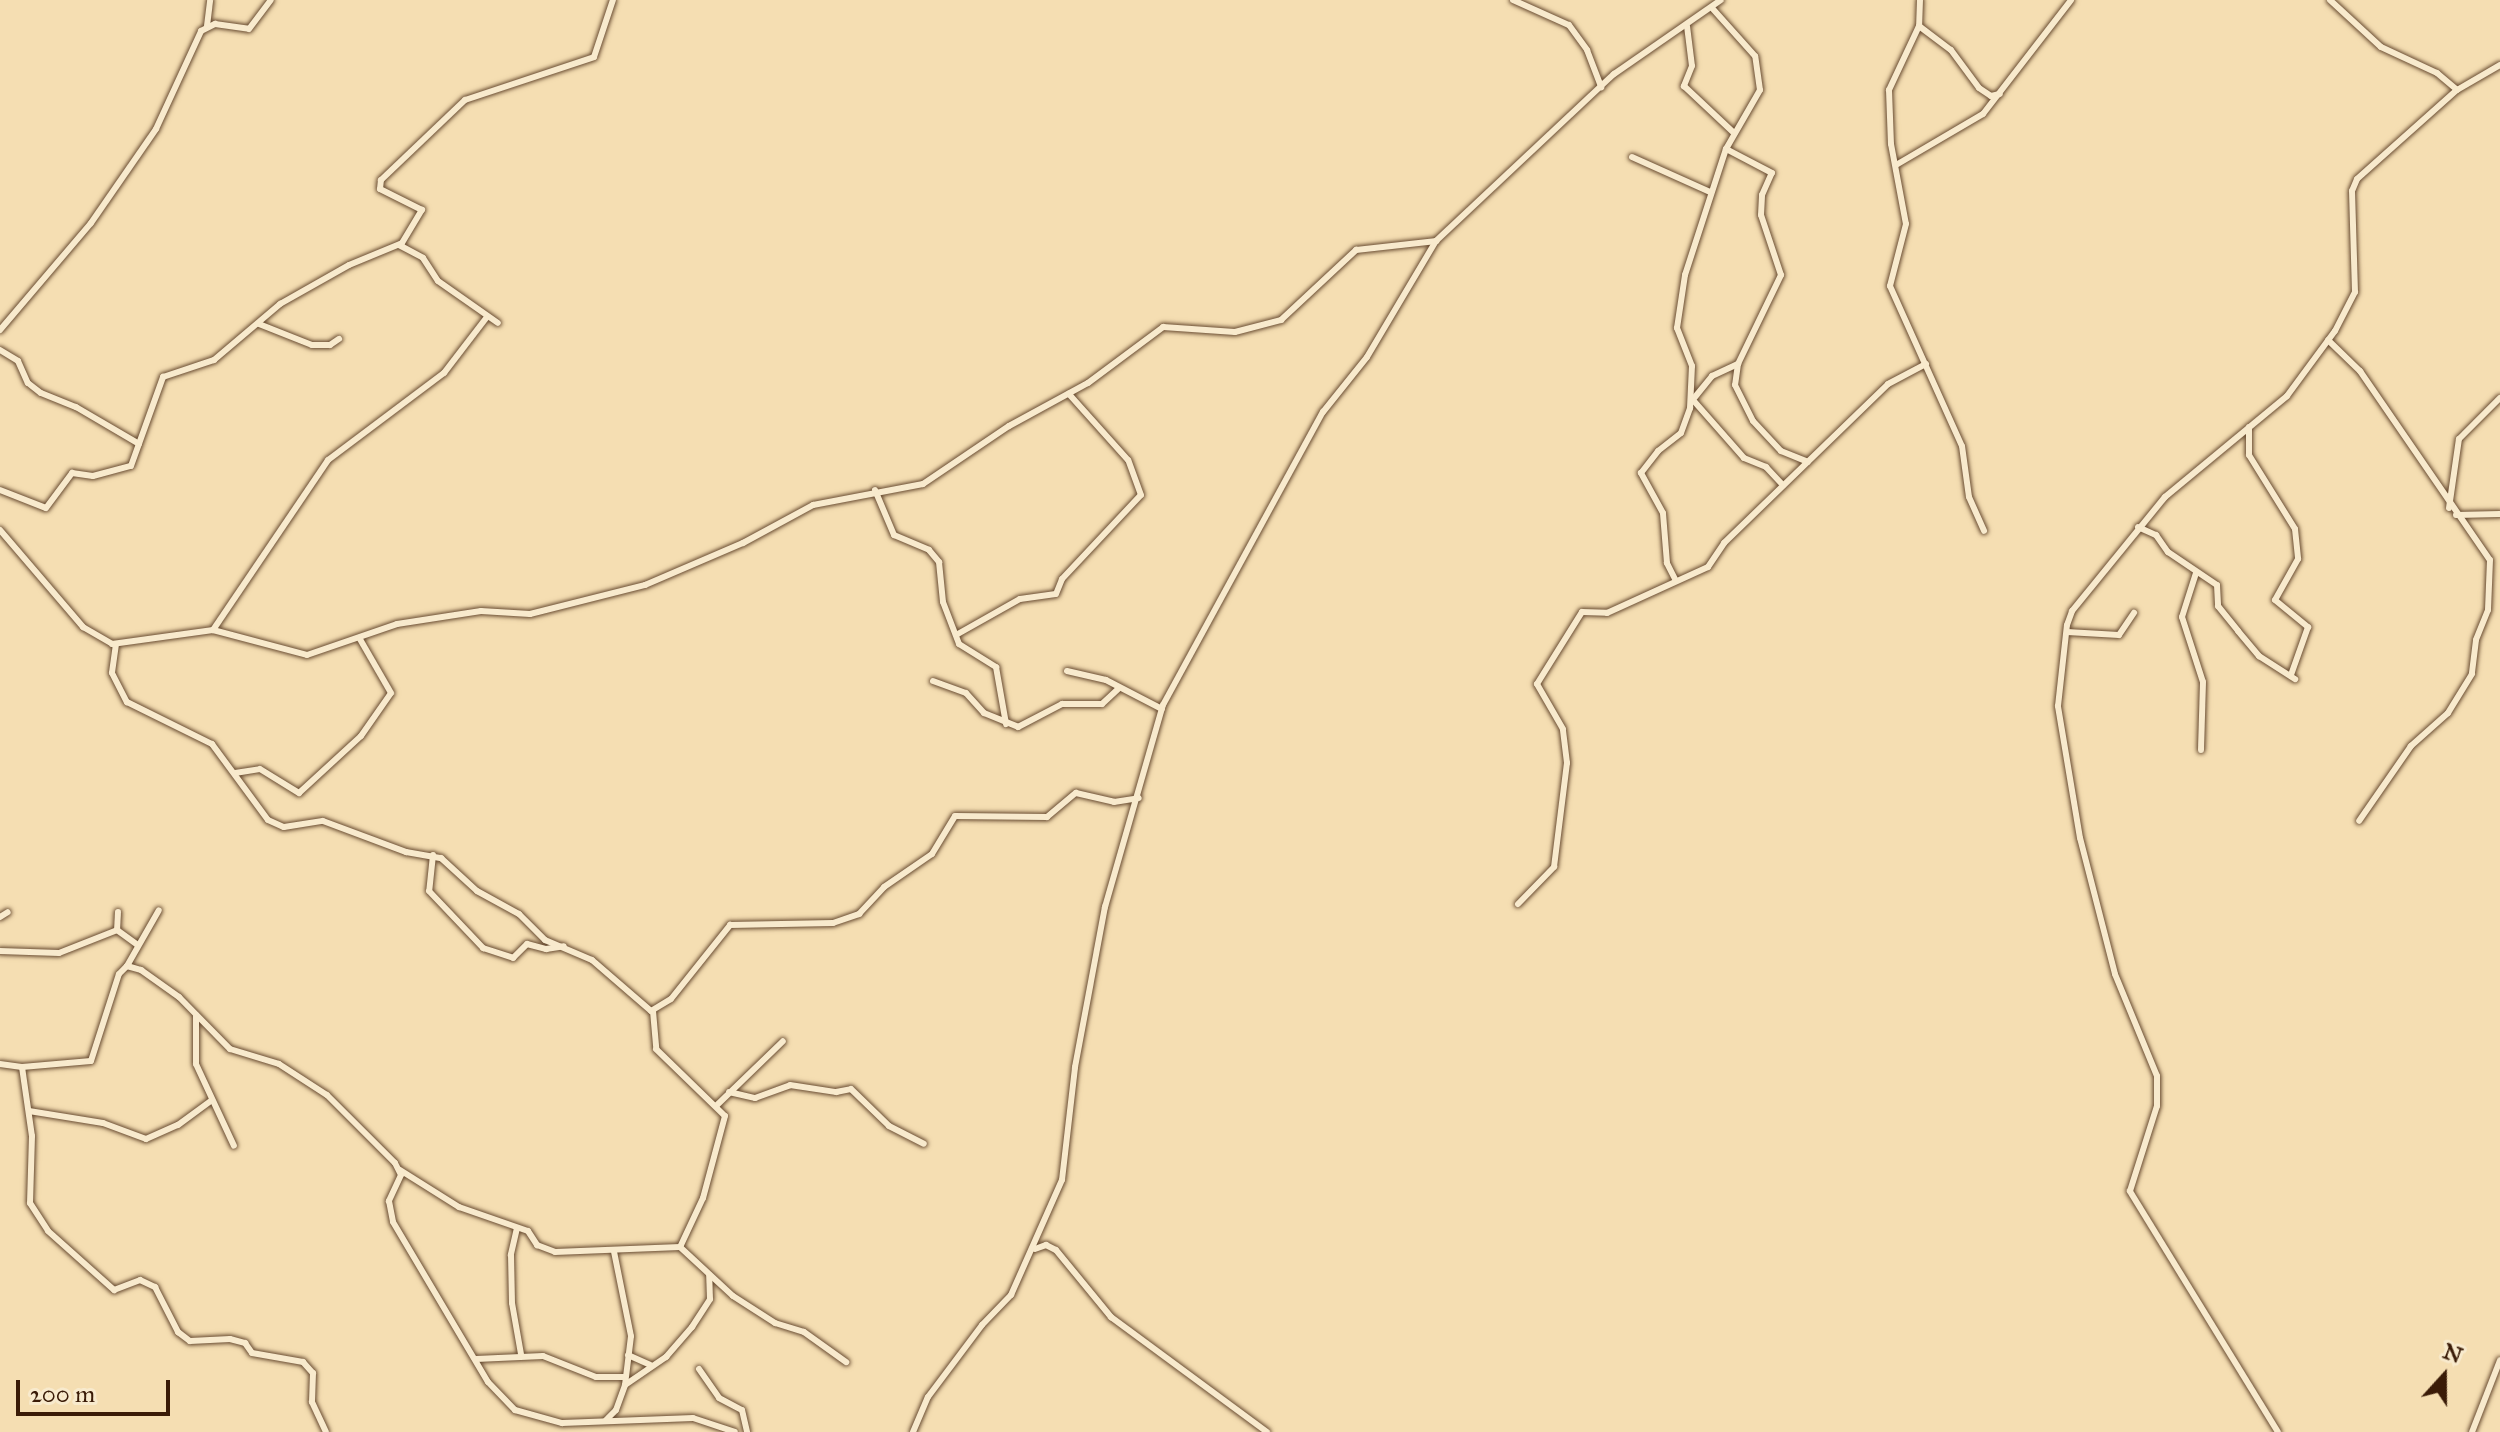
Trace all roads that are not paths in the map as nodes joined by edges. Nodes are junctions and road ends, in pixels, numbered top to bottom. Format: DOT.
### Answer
graph roads {
  1 [pos="210,0"];
  2 [pos="271,0"];
  3 [pos="613,0"];
  4 [pos="1513,0"];
  5 [pos="1721,0"];
  6 [pos="1920,0"];
  7 [pos="2071,0"];
  8 [pos="2330,0"];
  9 [pos="1712,8"];
  10 [pos="207,26"];
  11 [pos="1687,26"];
  12 [pos="1919,26"];
  13 [pos="2500,65"];
  14 [pos="1601,87"];
  15 [pos="2457,90"];
  16 [pos="2000,94"];
  17 [pos="1734,133"];
  18 [pos="1726,149"];
  19 [pos="1632,157"];
  20 [pos="1896,165"];
  21 [pos="1710,192"];
  22 [pos="1436,241"];
  23 [pos="399,245"];
  24 [pos="487,317"];
  25 [pos="498,323"];
  26 [pos="259,324"];
  27 [pos="0,330"];
  28 [pos="339,339"];
  29 [pos="2328,340"];
  30 [pos="0,350"];
  31 [pos="1738,364"];
  32 [pos="1926,364"];
  33 [pos="1069,394"];
  34 [pos="2500,398"];
  35 [pos="1693,400"];
  36 [pos="2249,427"];
  37 [pos="139,444"];
  38 [pos="1808,462"];
  39 [pos="1783,485"];
  40 [pos="0,490"];
  41 [pos="875,490"];
  42 [pos="2449,508"];
  43 [pos="2500,514"];
  44 [pos="2455,515"];
  45 [pos="2138,527"];
  46 [pos="0,530"];
  47 [pos="1984,531"];
  48 [pos="2196,573"];
  49 [pos="1675,579"];
  50 [pos="2134,613"];
  51 [pos="213,630"];
  52 [pos="2067,632"];
  53 [pos="956,635"];
  54 [pos="360,639"];
  55 [pos="116,644"];
  56 [pos="1067,671"];
  57 [pos="933,681"];
  58 [pos="1118,689"];
  59 [pos="1162,709"];
  60 [pos="1006,724"];
  61 [pos="2201,750"];
  62 [pos="235,773"];
  63 [pos="1139,798"];
  64 [pos="2359,821"];
  65 [pos="433,855"];
  66 [pos="1518,904"];
  67 [pos="159,910"];
  68 [pos="8,912"];
  69 [pos="118,912"];
  70 [pos="0,917"];
  71 [pos="117,930"];
  72 [pos="138,945"];
  73 [pos="564,946"];
  74 [pos="0,951"];
  75 [pos="127,966"];
  76 [pos="653,1011"];
  77 [pos="196,1015"];
  78 [pos="783,1041"];
  79 [pos="0,1064"];
  80 [pos="22,1067"];
  81 [pos="729,1092"];
  82 [pos="212,1100"];
  83 [pos="716,1106"];
  84 [pos="29,1111"];
  85 [pos="924,1144"];
  86 [pos="234,1146"];
  87 [pos="400,1170"];
  88 [pos="517,1228"];
  89 [pos="680,1247"];
  90 [pos="1034,1250"];
  91 [pos="614,1252"];
  92 [pos="709,1275"];
  93 [pos="521,1354"];
  94 [pos="628,1355"];
  95 [pos="476,1359"];
  96 [pos="2500,1360"];
  97 [pos="846,1362"];
  98 [pos="651,1365"];
  99 [pos="699,1369"];
  100 [pos="624,1381"];
  101 [pos="606,1420"];
  102 [pos="326,1432"];
  103 [pos="735,1432"];
  104 [pos="747,1432"];
  105 [pos="913,1432"];
  106 [pos="1267,1432"];
  107 [pos="2278,1432"];
  108 [pos="2472,1432"];
  1 -- 10 [label="street"];
  2 -- 10 [label="street"];
  3 -- 23 [label="street"];
  4 -- 14 [label="street"];
  5 -- 9 [label="street"];
  6 -- 12 [label="street"];
  7 -- 16 [label="street"];
  8 -- 15 [label="street"];
  9 -- 11 [label="street"];
  9 -- 17 [label="street"];
  10 -- 27 [label="street"];
  11 -- 14 [label="street"];
  11 -- 17 [label="street"];
  12 -- 16 [label="street"];
  12 -- 20 [label="street"];
  13 -- 15 [label="street"];
  14 -- 22 [label="street"];
  15 -- 29 [label="street"];
  16 -- 20 [label="street"];
  17 -- 18 [label="street"];
  18 -- 21 [label="street"];
  18 -- 31 [label="street"];
  19 -- 21 [label="street"];
  20 -- 32 [label="street"];
  21 -- 35 [label="street"];
  22 -- 33 [label="street"];
  22 -- 59 [label="street"];
  23 -- 24 [label="street"];
  23 -- 26 [label="street"];
  24 -- 25 [label="street"];
  24 -- 51 [label="street"];
  26 -- 28 [label="street"];
  26 -- 37 [label="street"];
  29 -- 36 [label="street"];
  29 -- 42 [label="street"];
  30 -- 37 [label="street"];
  31 -- 35 [label="street"];
  31 -- 38 [label="street"];
  32 -- 38 [label="street"];
  32 -- 47 [label="street"];
  33 -- 41 [label="street"];
  33 -- 53 [label="street"];
  34 -- 42 [label="street"];
  35 -- 39 [label="street"];
  35 -- 49 [label="street"];
  36 -- 45 [label="street"];
  36 -- 48 [label="street"];
  37 -- 40 [label="street"];
  38 -- 39 [label="street"];
  39 -- 49 [label="street"];
  41 -- 53 [label="street"];
  41 -- 54 [label="street"];
  42 -- 44 [label="street"];
  43 -- 44 [label="street"];
  44 -- 64 [label="street"];
  45 -- 48 [label="street"];
  45 -- 52 [label="street"];
  46 -- 55 [label="street"];
  48 -- 61 [label="street"];
  49 -- 66 [label="street"];
  50 -- 52 [label="street"];
  51 -- 54 [label="street"];
  51 -- 55 [label="street"];
  52 -- 107 [label="street"];
  53 -- 60 [label="street"];
  54 -- 62 [label="street"];
  55 -- 62 [label="street"];
  56 -- 58 [label="street"];
  57 -- 60 [label="street"];
  58 -- 59 [label="street"];
  58 -- 60 [label="street"];
  59 -- 63 [label="street"];
  62 -- 65 [label="street"];
  63 -- 76 [label="street"];
  63 -- 90 [label="street"];
  65 -- 73 [label="street"];
  65 -- 73 [label="street"];
  67 -- 72 [label="street"];
  68 -- 70 [label="street"];
  69 -- 71 [label="street"];
  71 -- 72 [label="street"];
  71 -- 74 [label="street"];
  72 -- 75 [label="street"];
  73 -- 76 [label="street"];
  75 -- 77 [label="street"];
  75 -- 80 [label="street"];
  76 -- 83 [label="street"];
  77 -- 82 [label="street"];
  77 -- 87 [label="street"];
  78 -- 81 [label="street"];
  79 -- 80 [label="street"];
  80 -- 84 [label="street"];
  81 -- 83 [label="street"];
  81 -- 85 [label="street"];
  82 -- 84 [label="street"];
  82 -- 86 [label="street"];
  83 -- 89 [label="street"];
  84 -- 102 [label="street"];
  87 -- 88 [label="street"];
  87 -- 95 [label="street"];
  88 -- 91 [label="street"];
  88 -- 93 [label="street"];
  89 -- 91 [label="street"];
  89 -- 92 [label="street"];
  90 -- 105 [label="street"];
  90 -- 106 [label="street"];
  91 -- 94 [label="street"];
  92 -- 97 [label="street"];
  92 -- 98 [label="street"];
  93 -- 95 [label="street"];
  93 -- 100 [label="street"];
  94 -- 98 [label="street"];
  94 -- 100 [label="street"];
  95 -- 101 [label="street"];
  96 -- 108 [label="street"];
  98 -- 100 [label="street"];
  99 -- 104 [label="street"];
  100 -- 101 [label="street"];
  101 -- 103 [label="street"];
}
